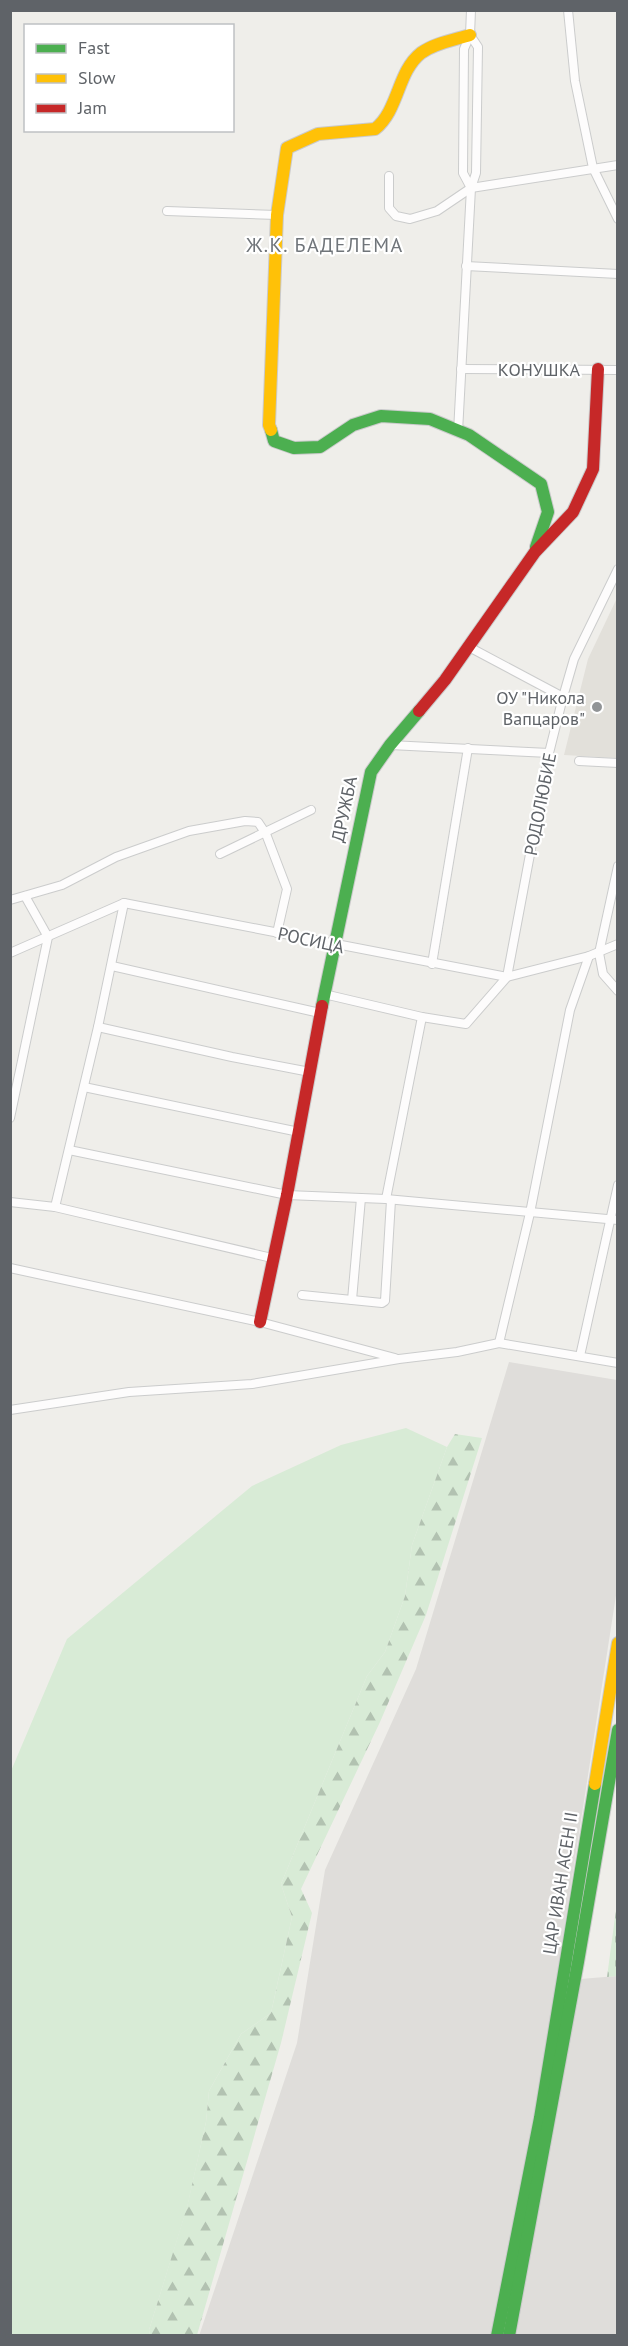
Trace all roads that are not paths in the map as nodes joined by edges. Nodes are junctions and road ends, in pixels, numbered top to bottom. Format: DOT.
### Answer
graph roads {
  1 [pos="471,10"];
  2 [pos="568,10"];
  3 [pos="470,35"];
  4 [pos="618,165"];
  5 [pos="593,168"];
  6 [pos="389,176"];
  7 [pos="471,188"];
  8 [pos="167,211"];
  9 [pos="277,215"];
  10 [pos="618,219"];
  11 [pos="466,266"];
  12 [pos="618,274"];
  13 [pos="461,369"];
  14 [pos="598,369"];
  15 [pos="618,370"];
  16 [pos="458,432"];
  17 [pos="535,552"];
  18 [pos="618,569"];
  19 [pos="469,647"];
  20 [pos="563,697"];
  21 [pos="390,745"];
  22 [pos="468,748"];
  23 [pos="549,753"];
  24 [pos="579,761"];
  25 [pos="618,763"];
  26 [pos="311,810"];
  27 [pos="266,834"];
  28 [pos="220,854"];
  29 [pos="618,866"];
  30 [pos="25,896"];
  31 [pos="10,900"];
  32 [pos="124,903"];
  33 [pos="277,933"];
  34 [pos="48,937"];
  35 [pos="618,944"];
  36 [pos="333,945"];
  37 [pos="10,953"];
  38 [pos="599,953"];
  39 [pos="589,956"];
  40 [pos="432,964"];
  41 [pos="112,966"];
  42 [pos="507,977"];
  43 [pos="618,991"];
  44 [pos="324,994"];
  45 [pos="321,1013"];
  46 [pos="422,1017"];
  47 [pos="98,1027"];
  48 [pos="310,1072"];
  49 [pos="84,1087"];
  50 [pos="10,1118"];
  51 [pos="299,1132"];
  52 [pos="69,1150"];
  53 [pos="618,1185"];
  54 [pos="287,1195"];
  55 [pos="362,1198"];
  56 [pos="388,1199"];
  57 [pos="10,1202"];
  58 [pos="55,1207"];
  59 [pos="530,1213"];
  60 [pos="613,1219"];
  61 [pos="272,1258"];
  62 [pos="10,1268"];
  63 [pos="302,1294"];
  64 [pos="352,1300"];
  65 [pos="260,1322"];
  66 [pos="499,1342"];
  67 [pos="580,1356"];
  68 [pos="399,1359"];
  69 [pos="618,1363"];
  70 [pos="10,1410"];
  71 [pos="618,1643"];
  72 [pos="618,1730"];
  73 [pos="497,2336"];
  74 [pos="509,2336"];
  1 -- 3 [label="street"];
  2 -- 5 [label="street"];
  3 -- 7 [label="street"];
  3 -- 7 [label="street"];
  3 -- 9 [label="street"];
  4 -- 5 [label="street"];
  5 -- 7 [label="street"];
  5 -- 10 [label="street"];
  6 -- 7 [label="street"];
  7 -- 11 [label="street"];
  8 -- 9 [label="street"];
  9 -- 16 [label="street"];
  11 -- 12 [label="street"];
  11 -- 13 [label="street"];
  13 -- 14 [label="street, КОНУШКА"];
  13 -- 16 [label="street"];
  14 -- 15 [label="street, КОНУШКА"];
  14 -- 17 [label="street, ДРУЖБА"];
  16 -- 17 [label="street"];
  17 -- 19 [label="street, ДРУЖБА"];
  18 -- 20 [label="street, РОДОЛЮБИЕ"];
  19 -- 20 [label="street"];
  19 -- 21 [label="street, ДРУЖБА"];
  20 -- 23 [label="street, РОДОЛЮБИЕ"];
  21 -- 22 [label="street"];
  21 -- 36 [label="street, ДРУЖБА"];
  22 -- 23 [label="street"];
  22 -- 40 [label="street"];
  23 -- 42 [label="street, РОДОЛЮБИЕ"];
  24 -- 25 [label="street"];
  26 -- 27 [label="street"];
  27 -- 28 [label="street"];
  27 -- 30 [label="street"];
  27 -- 33 [label="street"];
  29 -- 38 [label="street"];
  30 -- 31 [label="street"];
  30 -- 34 [label="street"];
  32 -- 33 [label="street, РОСИЦА"];
  32 -- 34 [label="street"];
  32 -- 41 [label="street"];
  33 -- 36 [label="street, РОСИЦА"];
  34 -- 37 [label="street"];
  34 -- 50 [label="street"];
  35 -- 38 [label="street, РОСИЦА"];
  36 -- 40 [label="street, РОСИЦА"];
  36 -- 44 [label="street, ДРУЖБА"];
  38 -- 39 [label="street, РОСИЦА"];
  38 -- 43 [label="street"];
  39 -- 42 [label="street, РОСИЦА"];
  39 -- 59 [label="street"];
  40 -- 42 [label="street, РОСИЦА"];
  41 -- 45 [label="street"];
  41 -- 47 [label="street"];
  42 -- 46 [label="street"];
  44 -- 45 [label="street, ДРУЖБА"];
  44 -- 46 [label="street"];
  45 -- 48 [label="street, ДРУЖБА"];
  46 -- 56 [label="street"];
  47 -- 48 [label="street"];
  47 -- 49 [label="street"];
  48 -- 51 [label="street, ДРУЖБА"];
  49 -- 51 [label="street"];
  49 -- 52 [label="street"];
  51 -- 54 [label="street, ДРУЖБА"];
  52 -- 54 [label="street"];
  52 -- 58 [label="street"];
  53 -- 60 [label="street"];
  54 -- 55 [label="street"];
  54 -- 61 [label="street, ДРУЖБА"];
  55 -- 56 [label="street"];
  55 -- 64 [label="street"];
  56 -- 59 [label="street"];
  56 -- 64 [label="street"];
  57 -- 58 [label="street"];
  58 -- 61 [label="street"];
  59 -- 60 [label="street"];
  59 -- 66 [label="street"];
  60 -- 67 [label="street"];
  61 -- 65 [label="street, ДРУЖБА"];
  62 -- 65 [label="street"];
  63 -- 64 [label="street"];
  65 -- 68 [label="street"];
  66 -- 67 [label="street"];
  66 -- 68 [label="street"];
  67 -- 69 [label="street"];
  68 -- 70 [label="street"];
  71 -- 73 [label="street, ЦАР ИВАН АСЕН II"];
  72 -- 74 [label="street, ЦАР ИВАН АСЕН II"];
}
